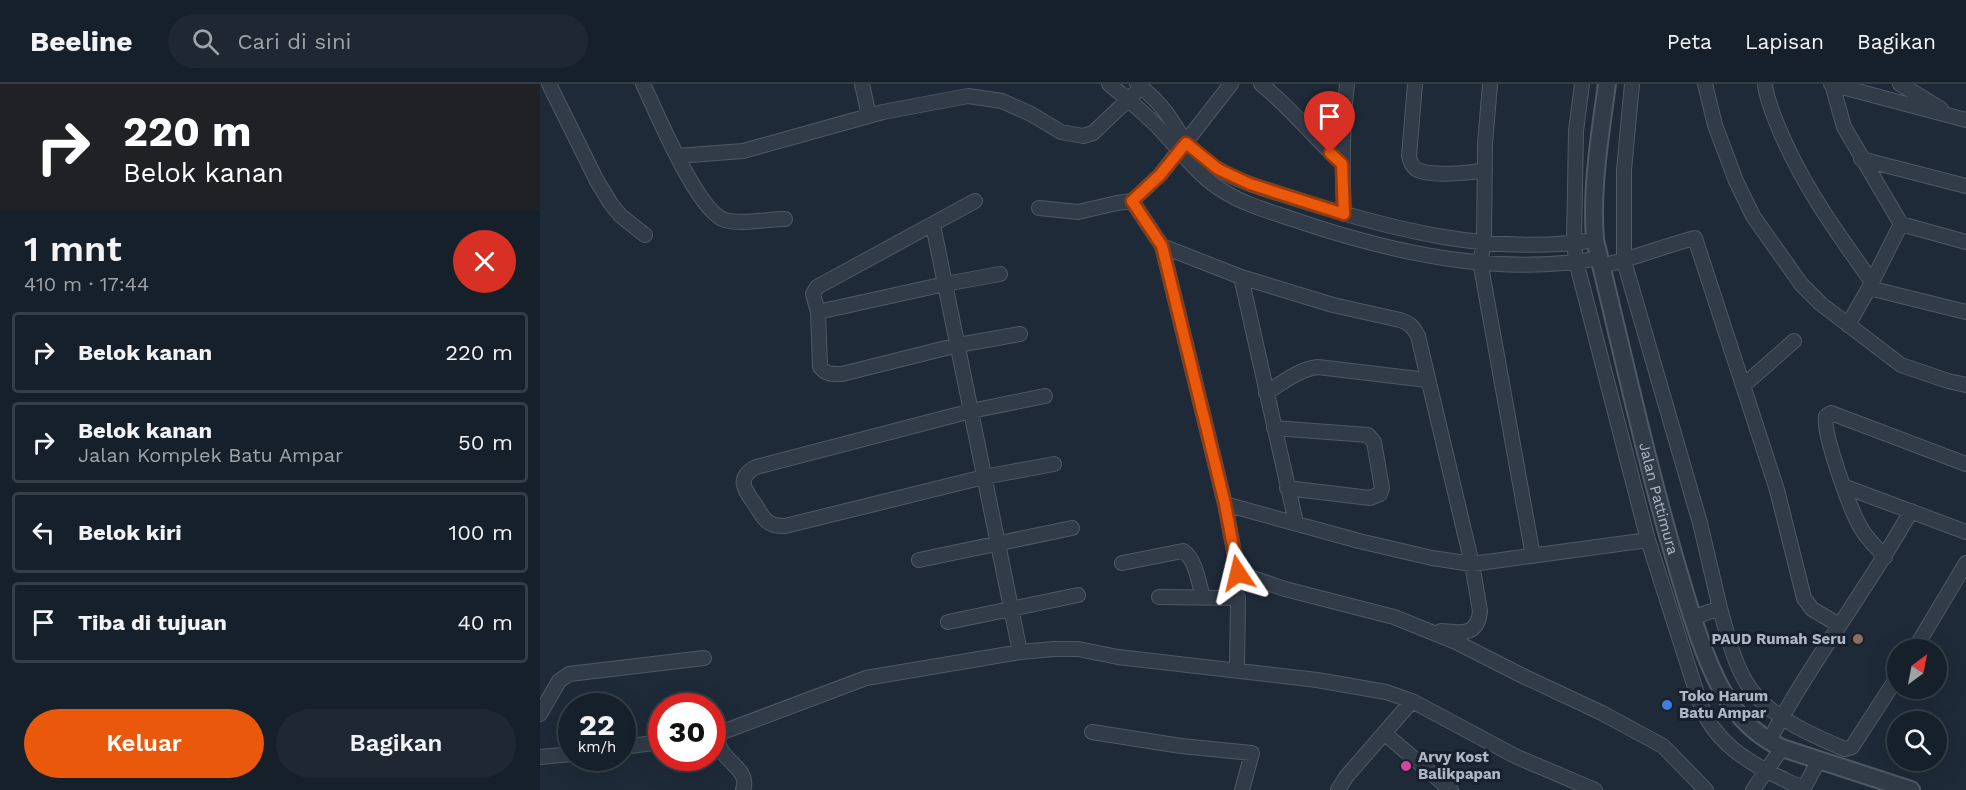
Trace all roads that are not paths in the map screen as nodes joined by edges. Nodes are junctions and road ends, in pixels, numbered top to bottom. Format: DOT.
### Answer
graph roads {
  1 [pos="549,84"];
  2 [pos="642,84"];
  3 [pos="862,84"];
  4 [pos="1109,84"];
  5 [pos="1231,84"];
  6 [pos="1261,84"];
  7 [pos="1347,84"];
  8 [pos="1415,84"];
  9 [pos="1491,84"];
  10 [pos="1582,84"];
  11 [pos="1607,84"];
  12 [pos="1632,84"];
  13 [pos="1705,84"];
  14 [pos="1765,84"];
  15 [pos="1831,84"];
  16 [pos="1900,84"];
  17 [pos="1141,85"];
  18 [pos="970,90"];
  19 [pos="1128,99"];
  20 [pos="869,116"];
  21 [pos="1961,119"];
  22 [pos="1183,147"];
  23 [pos="677,156"];
  24 [pos="1861,159"];
  25 [pos="1342,164"];
  26 [pos="1485,170"];
  27 [pos="1966,186"];
  28 [pos="975,201"];
  29 [pos="1132,201"];
  30 [pos="1039,208"];
  31 [pos="1344,214"];
  32 [pos="785,219"];
  33 [pos="1901,224"];
  34 [pos="933,225"];
  35 [pos="645,235"];
  36 [pos="1595,240"];
  37 [pos="1966,242"];
  38 [pos="1484,243"];
  39 [pos="1574,243"];
  40 [pos="1162,246"];
  41 [pos="1480,261"];
  42 [pos="1576,261"];
  43 [pos="1624,261"];
  44 [pos="1600,262"];
  45 [pos="1000,274"];
  46 [pos="1241,277"];
  47 [pos="945,284"];
  48 [pos="1871,285"];
  49 [pos="818,312"];
  50 [pos="1966,312"];
  51 [pos="1848,326"];
  52 [pos="1020,334"];
  53 [pos="1794,340"];
  54 [pos="958,345"];
  55 [pos="1427,381"];
  56 [pos="1744,385"];
  57 [pos="1966,385"];
  58 [pos="1266,393"];
  59 [pos="1045,396"];
  60 [pos="971,411"];
  61 [pos="1274,428"];
  62 [pos="1054,464"];
  63 [pos="1966,464"];
  64 [pos="984,477"];
  65 [pos="1843,486"];
  66 [pos="1287,488"];
  67 [pos="1225,504"];
  68 [pos="1911,511"];
  69 [pos="1296,523"];
  70 [pos="1072,528"];
  71 [pos="1966,532"];
  72 [pos="1648,540"];
  73 [pos="997,542"];
  74 [pos="1533,556"];
  75 [pos="1885,557"];
  76 [pos="919,560"];
  77 [pos="1122,563"];
  78 [pos="1966,563"];
  79 [pos="1472,564"];
  80 [pos="1078,595"];
  81 [pos="1159,597"];
  82 [pos="1203,597"];
  83 [pos="1011,608"];
  84 [pos="1720,608"];
  85 [pos="1692,618"];
  86 [pos="948,622"];
  87 [pos="1839,625"];
  88 [pos="1426,628"];
  89 [pos="1921,639"];
  90 [pos="1020,652"];
  91 [pos="704,657"];
  92 [pos="1237,670"];
  93 [pos="1716,677"];
  94 [pos="1695,687"];
  95 [pos="1887,693"];
  96 [pos="1412,700"];
  97 [pos="540,714"];
  98 [pos="1781,718"];
  99 [pos="726,731"];
  100 [pos="1092,732"];
  101 [pos="1384,733"];
  102 [pos="1775,745"];
  103 [pos="558,755"];
  104 [pos="726,756"];
  105 [pos="540,757"];
  106 [pos="1819,760"];
  107 [pos="1765,771"];
  108 [pos="743,790"];
  109 [pos="1242,790"];
  110 [pos="1338,790"];
  111 [pos="1451,790"];
  112 [pos="1595,790"];
  113 [pos="1706,790"];
  114 [pos="1753,790"];
  115 [pos="1911,790"];
  1 -- 35 [label="street"];
  2 -- 23 [label="street"];
  3 -- 20 [label="street"];
  4 -- 19 [label="street"];
  5 -- 22 [label="street"];
  6 -- 25 [label="street"];
  7 -- 25 [label="street"];
  8 -- 26 [label="street"];
  9 -- 26 [label="street"];
  10 -- 39 [label="street"];
  11 -- 36 [label="street, Jalan Pattimura"];
  12 -- 43 [label="street"];
  13 -- 51 [label="street"];
  14 -- 48 [label="street"];
  15 -- 21 [label="street"];
  15 -- 24 [label="street"];
  16 -- 21 [label="street"];
  17 -- 19 [label="street"];
  17 -- 22 [label="street"];
  18 -- 19 [label="street"];
  18 -- 20 [label="street"];
  19 -- 22 [label="street"];
  20 -- 23 [label="street"];
  22 -- 29 [label="street"];
  22 -- 31 [label="street"];
  22 -- 41 [label="street"];
  23 -- 32 [label="street"];
  24 -- 27 [label="street"];
  24 -- 33 [label="street"];
  25 -- 31 [label="street"];
  26 -- 38 [label="street"];
  28 -- 34 [label="street"];
  29 -- 30 [label="street"];
  29 -- 40 [label="street"];
  31 -- 38 [label="street"];
  33 -- 37 [label="street"];
  33 -- 48 [label="street"];
  34 -- 47 [label="street"];
  34 -- 49 [label="street"];
  36 -- 39 [label="street"];
  36 -- 44 [label="street, Jalan Pattimura"];
  38 -- 39 [label="street"];
  38 -- 41 [label="street"];
  39 -- 42 [label="street"];
  40 -- 46 [label="street"];
  40 -- 67 [label="street"];
  41 -- 42 [label="street"];
  41 -- 74 [label="street"];
  42 -- 44 [label="street"];
  42 -- 72 [label="street"];
  43 -- 44 [label="street"];
  43 -- 56 [label="street"];
  43 -- 84 [label="street"];
  44 -- 85 [label="street, Jalan Pattimura"];
  45 -- 47 [label="street"];
  46 -- 55 [label="street"];
  46 -- 58 [label="street"];
  47 -- 49 [label="street"];
  47 -- 54 [label="street"];
  48 -- 50 [label="street"];
  48 -- 51 [label="street"];
  49 -- 54 [label="street"];
  51 -- 57 [label="street"];
  52 -- 54 [label="street"];
  53 -- 56 [label="street"];
  54 -- 60 [label="street"];
  55 -- 58 [label="street"];
  55 -- 79 [label="street"];
  56 -- 87 [label="street"];
  58 -- 61 [label="street"];
  59 -- 60 [label="street"];
  60 -- 64 [label="street"];
  60 -- 64 [label="street"];
  61 -- 66 [label="street"];
  61 -- 66 [label="street"];
  62 -- 64 [label="street"];
  63 -- 65 [label="street"];
  64 -- 73 [label="street"];
  65 -- 68 [label="street"];
  65 -- 75 [label="street"];
  66 -- 69 [label="street"];
  67 -- 69 [label="street"];
  67 -- 88 [label="street"];
  68 -- 71 [label="street"];
  68 -- 75 [label="street"];
  69 -- 79 [label="street"];
  70 -- 73 [label="street"];
  72 -- 74 [label="street"];
  72 -- 94 [label="street"];
  73 -- 76 [label="street"];
  73 -- 83 [label="street"];
  74 -- 79 [label="street"];
  75 -- 87 [label="street"];
  77 -- 82 [label="street"];
  78 -- 89 [label="street"];
  79 -- 88 [label="street"];
  80 -- 83 [label="street"];
  81 -- 82 [label="street"];
  82 -- 92 [label="street"];
  83 -- 86 [label="street"];
  83 -- 90 [label="street"];
  84 -- 85 [label="street"];
  84 -- 98 [label="street"];
  85 -- 93 [label="street, Jalan Pattimura"];
  87 -- 98 [label="street"];
  88 -- 113 [label="street"];
  90 -- 92 [label="street"];
  90 -- 99 [label="street"];
  91 -- 97 [label="street"];
  92 -- 96 [label="street"];
  93 -- 94 [label="street"];
  93 -- 102 [label="street, Jalan Pattimura"];
  94 -- 107 [label="street"];
  95 -- 98 [label="street"];
  96 -- 101 [label="street"];
  96 -- 112 [label="street"];
  98 -- 102 [label="street"];
  100 -- 109 [label="street"];
  101 -- 110 [label="street"];
  101 -- 111 [label="street"];
  102 -- 106 [label="street, Jalan Pattimura"];
  102 -- 107 [label="street"];
  103 -- 105 [label="street"];
  104 -- 108 [label="street"];
  106 -- 107 [label="street"];
  106 -- 115 [label="street, Jalan Pattimura"];
  107 -- 114 [label="street"];
}
